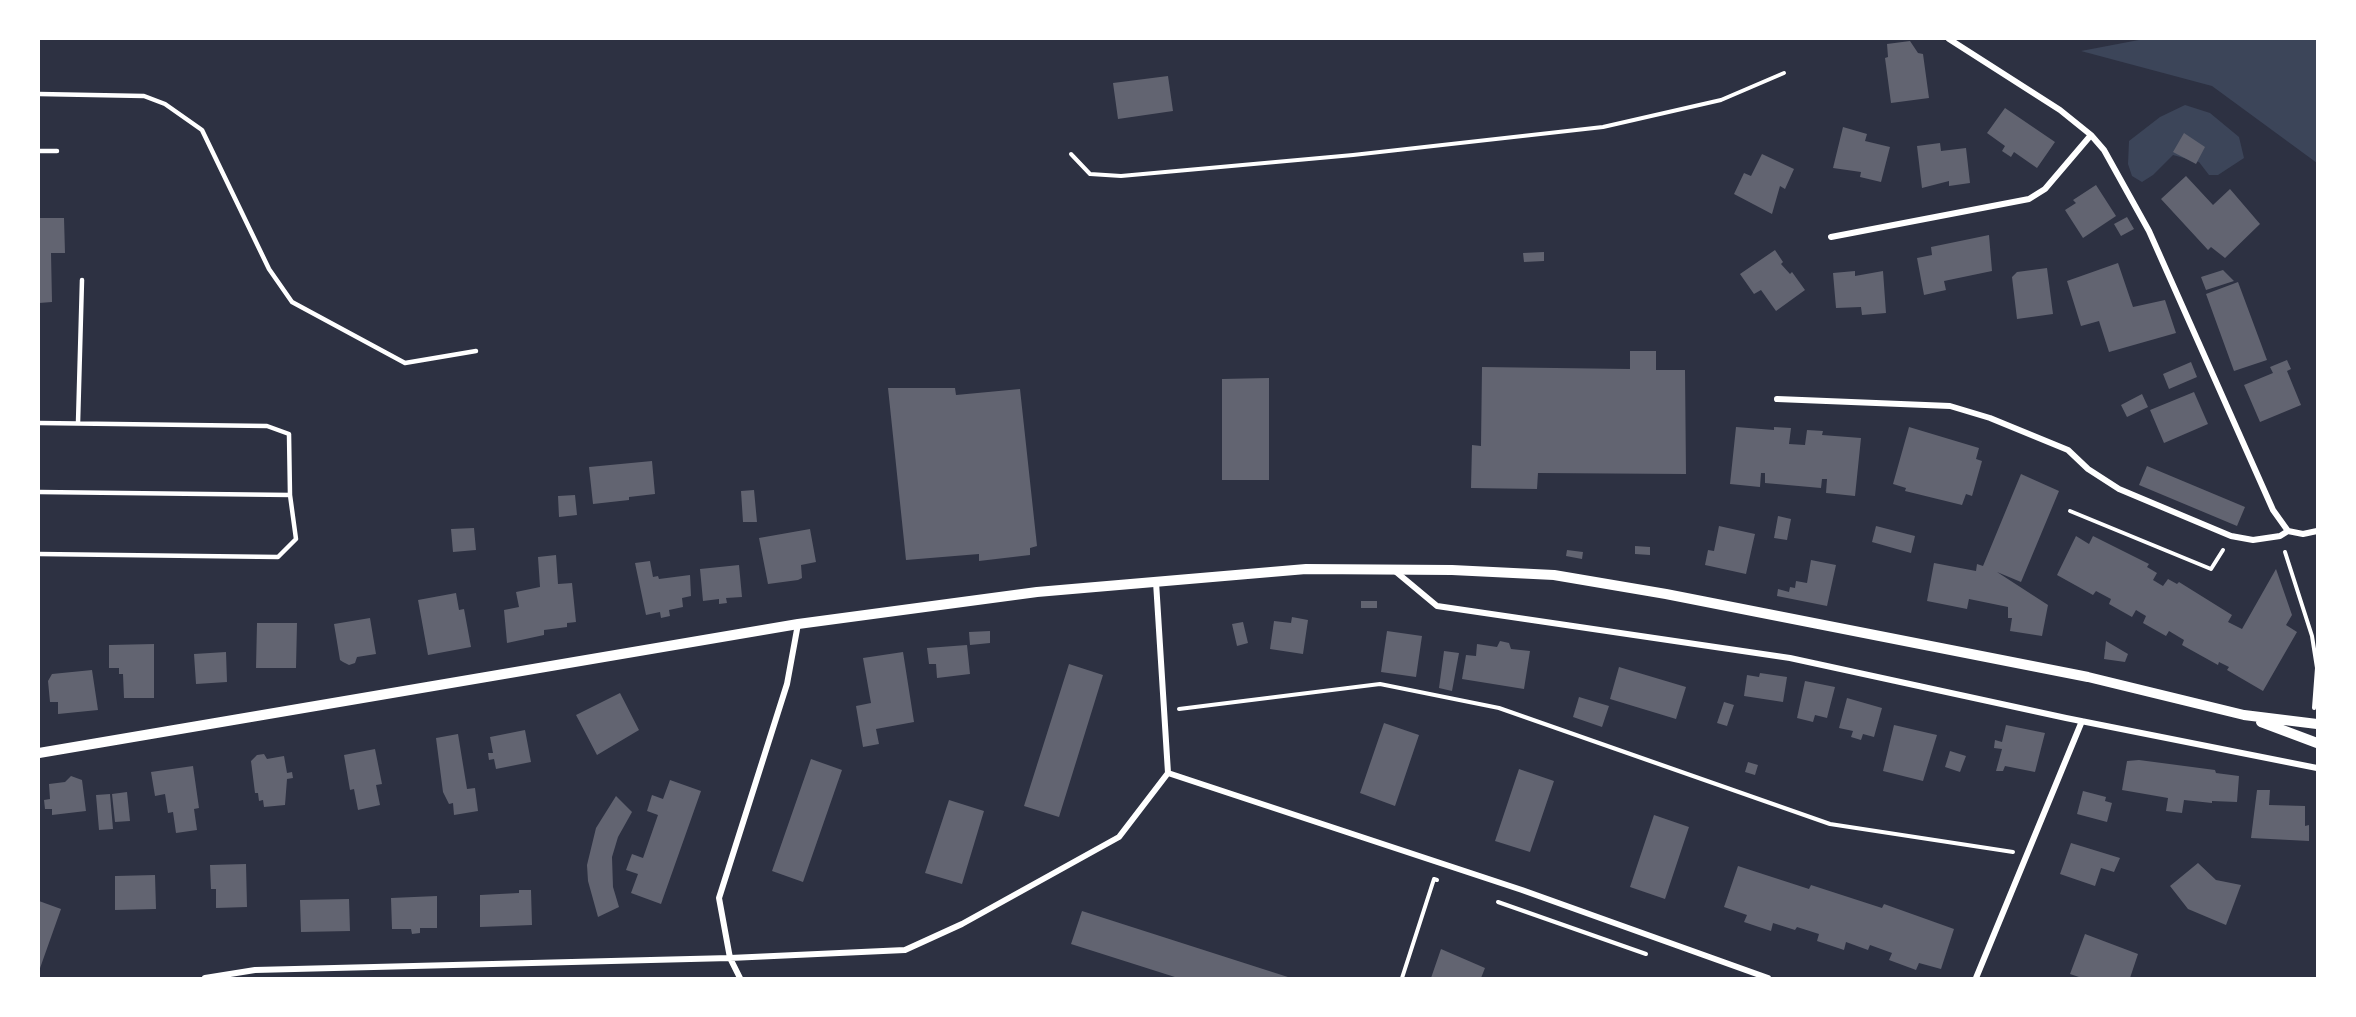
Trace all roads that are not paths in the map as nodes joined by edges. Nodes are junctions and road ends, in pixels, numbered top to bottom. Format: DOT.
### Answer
graph roads {
  1 [pos="1949,39"];
  2 [pos="39,94"];
  3 [pos="2091,135"];
  4 [pos="39,152"];
  5 [pos="57,152"];
  6 [pos="1831,237"];
  7 [pos="82,280"];
  8 [pos="476,351"];
  9 [pos="1777,399"];
  10 [pos="39,423"];
  11 [pos="78,423"];
  12 [pos="39,492"];
  13 [pos="290,495"];
  14 [pos="2288,531"];
  15 [pos="2317,531"];
  16 [pos="39,554"];
  17 [pos="1395,571"];
  18 [pos="1156,582"];
  19 [pos="798,624"];
  20 [pos="2244,715"];
  21 [pos="2082,721"];
  22 [pos="2317,724"];
  23 [pos="2317,743"];
  24 [pos="39,753"];
  25 [pos="2317,768"];
  26 [pos="1168,773"];
  27 [pos="730,958"];
  28 [pos="205,978"];
  29 [pos="740,978"];
  30 [pos="1768,978"];
  31 [pos="1976,978"];
  1 -- 3 [label="street"];
  2 -- 8 [label="lane"];
  3 -- 6 [label="street"];
  3 -- 14 [label="street"];
  4 -- 5 [label="lane"];
  7 -- 11 [label="lane"];
  9 -- 14 [label="street"];
  10 -- 11 [label="lane"];
  11 -- 13 [label="lane"];
  12 -- 13 [label="lane"];
  13 -- 16 [label="lane"];
  14 -- 15 [label="street"];
  17 -- 18 [label="street"];
  17 -- 20 [label="street"];
  17 -- 21 [label="street"];
  18 -- 19 [label="street"];
  18 -- 26 [label="street"];
  19 -- 24 [label="street"];
  19 -- 27 [label="street"];
  20 -- 22 [label="street"];
  20 -- 23 [label="street"];
  21 -- 25 [label="street"];
  21 -- 31 [label="street"];
  26 -- 27 [label="street"];
  26 -- 30 [label="street"];
  27 -- 28 [label="street"];
  27 -- 29 [label="street"];
}
